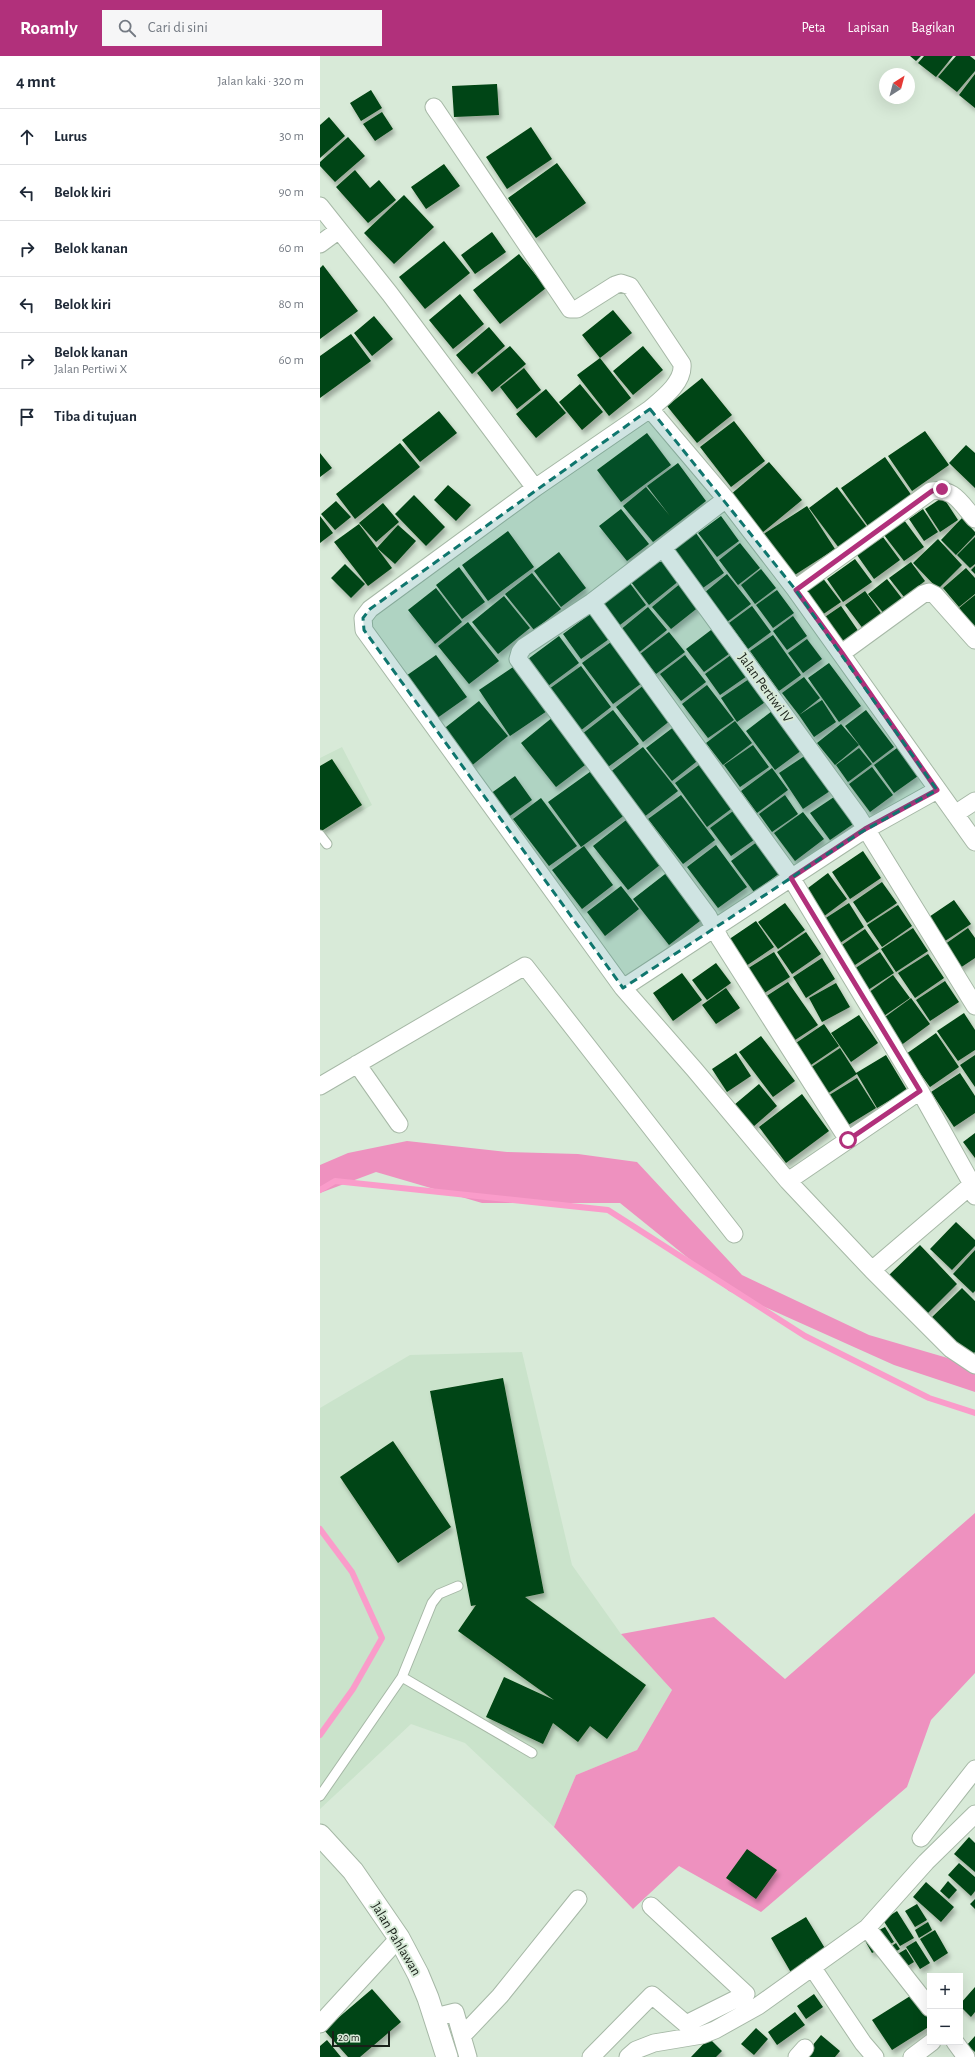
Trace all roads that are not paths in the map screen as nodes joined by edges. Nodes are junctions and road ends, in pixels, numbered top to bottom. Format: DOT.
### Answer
graph roads {
  1 [pos="434,107"];
  2 [pos="320,206"];
  3 [pos="339,230"];
  4 [pos="320,244"];
  5 [pos="650,409"];
  6 [pos="535,488"];
  7 [pos="726,499"];
  8 [pos="975,519"];
  9 [pos="663,548"];
  10 [pos="796,590"];
  11 [pos="592,602"];
  12 [pos="975,640"];
  13 [pos="842,653"];
  14 [pos="937,790"];
  15 [pos="975,802"];
  16 [pos="955,814"];
  17 [pos="865,829"];
  18 [pos="320,835"];
  19 [pos="975,842"];
  20 [pos="327,844"];
  21 [pos="791,878"];
  22 [pos="714,928"];
  23 [pos="623,988"];
  24 [pos="975,1006"];
  25 [pos="357,1064"];
  26 [pos="320,1086"];
  27 [pos="920,1091"];
  28 [pos="399,1124"];
  29 [pos="848,1140"];
  30 [pos="788,1181"];
  31 [pos="974,1187"];
  32 [pos="734,1234"];
  33 [pos="872,1270"];
  34 [pos="975,1365"];
  35 [pos="458,1586"];
  36 [pos="402,1677"];
  37 [pos="532,1753"];
  38 [pos="975,1769"];
  39 [pos="320,1796"];
  40 [pos="975,1814"];
  41 [pos="320,1835"];
  42 [pos="947,1842"];
  43 [pos="578,1899"];
  44 [pos="651,1906"];
  45 [pos="867,1928"];
  46 [pos="399,1938"];
  47 [pos="812,1968"];
  48 [pos="927,2004"];
  49 [pos="435,2017"];
  50 [pos="320,2024"];
  51 [pos="463,2035"];
  52 [pos="928,2045"];
  53 [pos="957,2045"];
  54 [pos="447,2057"];
  55 [pos="468,2057"];
  56 [pos="591,2057"];
  57 [pos="628,2057"];
  58 [pos="875,2057"];
  59 [pos="912,2057"];
  60 [pos="966,2057"];
  1 -- 5 [label="street"];
  2 -- 3 [label="street"];
  3 -- 4 [label="street"];
  3 -- 6 [label="street"];
  5 -- 6 [label="street"];
  5 -- 7 [label="street"];
  6 -- 23 [label="street"];
  7 -- 9 [label="street"];
  7 -- 10 [label="street"];
  8 -- 10 [label="street"];
  9 -- 11 [label="street"];
  9 -- 17 [label="street, Jalan Pertiwi IV"];
  10 -- 13 [label="street"];
  11 -- 21 [label="street"];
  11 -- 22 [label="street"];
  12 -- 13 [label="street"];
  13 -- 14 [label="street"];
  14 -- 16 [label="street"];
  14 -- 17 [label="street"];
  15 -- 16 [label="street"];
  16 -- 19 [label="street"];
  17 -- 21 [label="street"];
  17 -- 24 [label="street, Jalan Pertiwi IV"];
  18 -- 20 [label="lane"];
  21 -- 22 [label="street"];
  21 -- 27 [label="street"];
  22 -- 23 [label="street"];
  22 -- 29 [label="street"];
  23 -- 30 [label="street"];
  25 -- 26 [label="street"];
  25 -- 28 [label="street"];
  25 -- 32 [label="street"];
  27 -- 29 [label="street"];
  27 -- 31 [label="street"];
  29 -- 30 [label="street"];
  30 -- 33 [label="street"];
  31 -- 33 [label="street"];
  33 -- 34 [label="street"];
  35 -- 36 [label="lane"];
  36 -- 37 [label="lane"];
  36 -- 39 [label="lane"];
  38 -- 42 [label="street"];
  40 -- 42 [label="street"];
  41 -- 46 [label="street, Jalan Pahlawan"];
  42 -- 45 [label="street"];
  43 -- 51 [label="street"];
  44 -- 56 [label="street"];
  45 -- 47 [label="street"];
  45 -- 48 [label="street"];
  46 -- 49 [label="street, Jalan Pahlawan"];
  46 -- 50 [label="street"];
  47 -- 57 [label="street"];
  47 -- 58 [label="street"];
  49 -- 51 [label="street"];
  49 -- 54 [label="street, Jalan Pahlawan"];
  51 -- 55 [label="street"];
  52 -- 59 [label="street"];
  53 -- 60 [label="street"];
}
